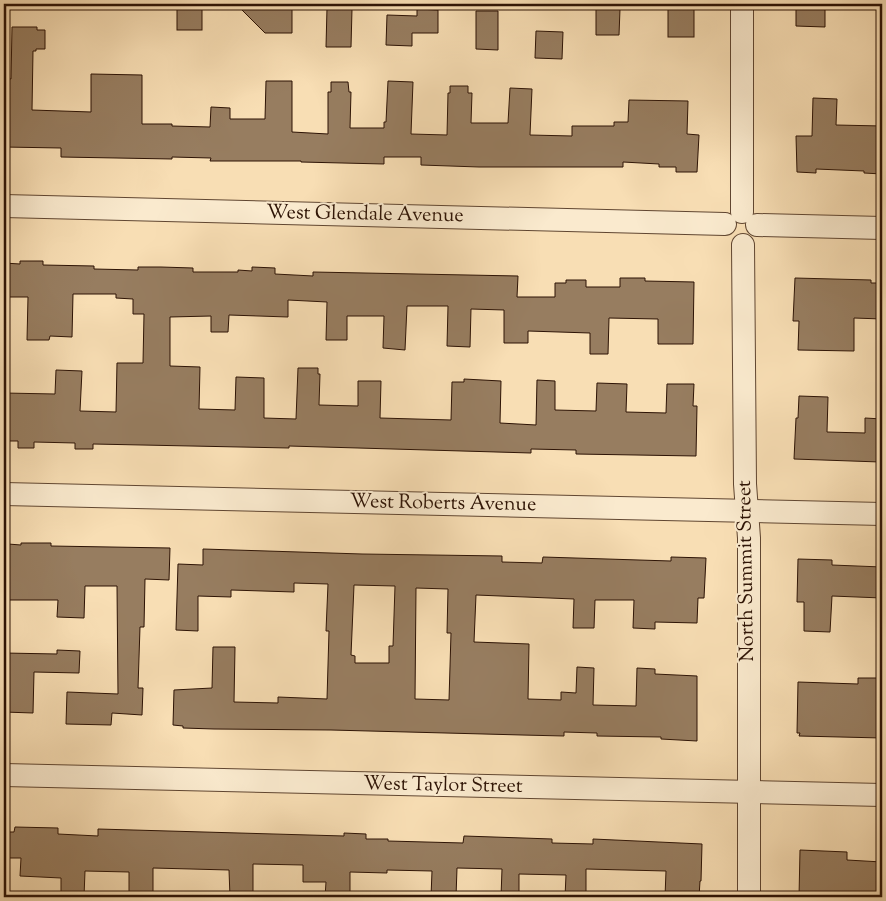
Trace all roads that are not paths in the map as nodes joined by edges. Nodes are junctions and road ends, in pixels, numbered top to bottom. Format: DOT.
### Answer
graph roads {
  1 [pos="742,4"];
  2 [pos="4,206"];
  3 [pos="741,220"];
  4 [pos="882,228"];
  5 [pos="4,494"];
  6 [pos="748,511"];
  7 [pos="882,514"];
  8 [pos="4,775"];
  9 [pos="749,791"];
  10 [pos="882,795"];
  11 [pos="749,897"];
  1 -- 3 [label="street"];
  2 -- 3 [label="street, West Glendale Avenue"];
  3 -- 4 [label="street, West Glendale Avenue"];
  3 -- 6 [label="street, North Summit Street"];
  5 -- 6 [label="street, West Roberts Avenue"];
  6 -- 7 [label="street, West Roberts Avenue"];
  6 -- 9 [label="street, North Summit Street"];
  8 -- 9 [label="street, West Taylor Street"];
  9 -- 10 [label="street, West Taylor Street"];
  9 -- 11 [label="street, North Summit Street"];
}
